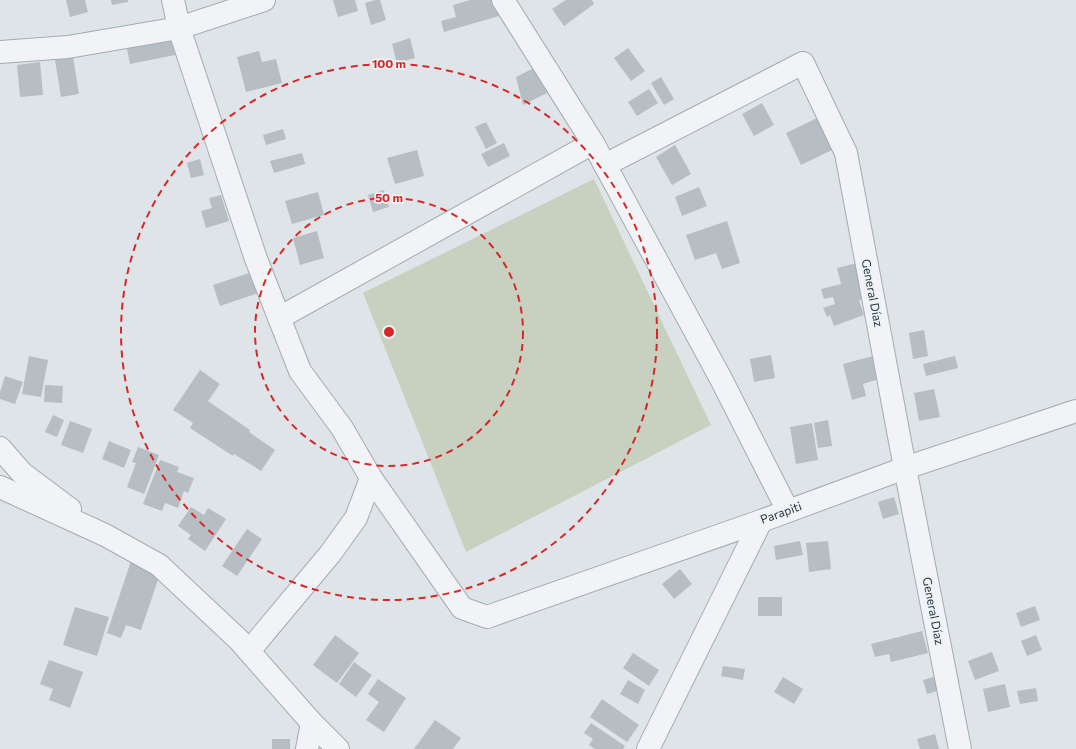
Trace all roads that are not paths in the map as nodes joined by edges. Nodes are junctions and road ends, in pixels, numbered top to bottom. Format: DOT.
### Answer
graph roads {
  1 [pos="173,0"];
  2 [pos="264,0"];
  3 [pos="503,0"];
  4 [pos="180,28"];
  5 [pos="0,52"];
  6 [pos="593,143"];
  7 [pos="605,164"];
  8 [pos="279,318"];
  9 [pos="1076,411"];
  10 [pos="0,448"];
  11 [pos="905,468"];
  12 [pos="371,478"];
  13 [pos="0,487"];
  14 [pos="788,511"];
  15 [pos="762,521"];
  16 [pos="104,535"];
  17 [pos="249,651"];
  18 [pos="312,723"];
  19 [pos="307,749"];
  20 [pos="338,749"];
  21 [pos="648,749"];
  22 [pos="960,749"];
  1 -- 4 [label="street"];
  2 -- 4 [label="street"];
  3 -- 6 [label="street"];
  4 -- 5 [label="street"];
  4 -- 8 [label="street"];
  6 -- 7 [label="street"];
  6 -- 8 [label="street"];
  7 -- 11 [label="street, General Díaz"];
  7 -- 14 [label="street"];
  8 -- 12 [label="street"];
  9 -- 11 [label="street, Parapiti"];
  10 -- 16 [label="street"];
  11 -- 14 [label="street, Parapiti"];
  11 -- 22 [label="street, General Díaz"];
  12 -- 15 [label="street, Parapiti"];
  12 -- 17 [label="street"];
  13 -- 16 [label="street"];
  14 -- 15 [label="street, Parapiti"];
  15 -- 21 [label="street"];
  16 -- 17 [label="street"];
  17 -- 18 [label="street"];
  18 -- 19 [label="street"];
  18 -- 20 [label="street"];
}
